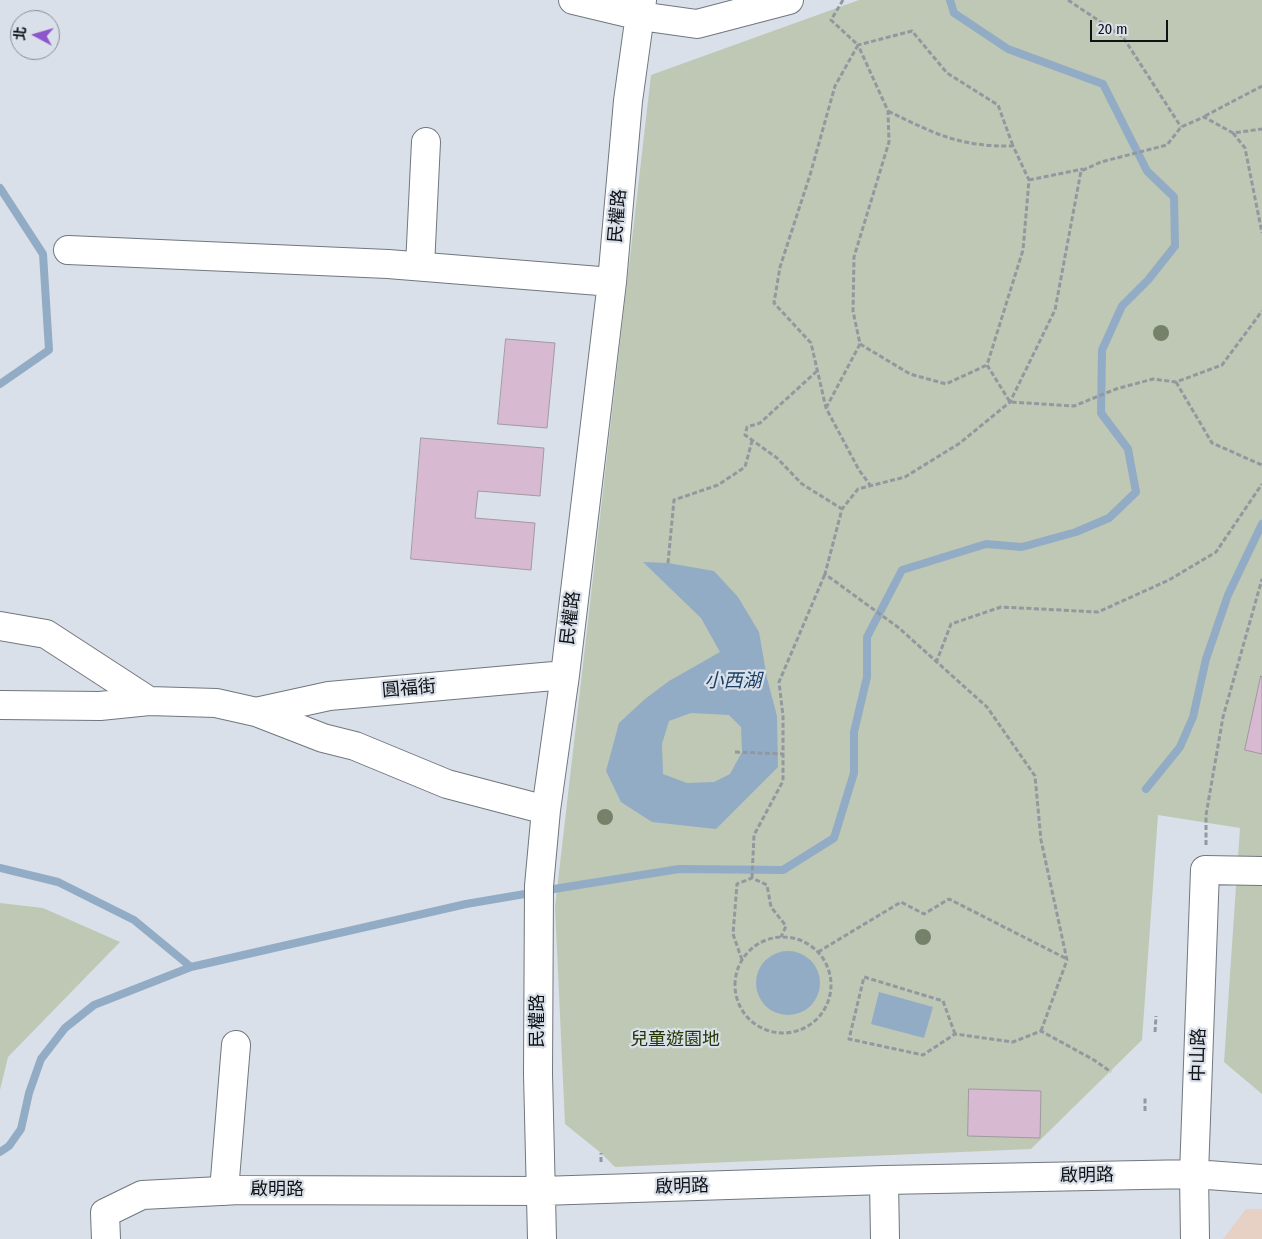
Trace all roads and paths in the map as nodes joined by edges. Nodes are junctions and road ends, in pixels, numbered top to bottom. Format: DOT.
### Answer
graph roads {
  1 [pos="574,0"];
  2 [pos="789,0"];
  3 [pos="843,0"];
  4 [pos="1068,0"];
  5 [pos="1073,1"];
  6 [pos="641,8"];
  7 [pos="858,45"];
  8 [pos="1262,86"];
  9 [pos="888,112"];
  10 [pos="1204,117"];
  11 [pos="1181,127"];
  12 [pos="1262,129"];
  13 [pos="1233,133"];
  14 [pos="426,142"];
  15 [pos="1013,146"];
  16 [pos="1088,168"];
  17 [pos="1029,180"];
  18 [pos="1262,233"];
  19 [pos="68,250"];
  20 [pos="420,266"];
  21 [pos="612,282"];
  22 [pos="1262,312"];
  23 [pos="860,344"];
  24 [pos="987,365"];
  25 [pos="817,371"];
  26 [pos="1176,382"];
  27 [pos="1010,402"];
  28 [pos="826,408"];
  29 [pos="752,441"];
  30 [pos="1262,466"];
  31 [pos="1262,484"];
  32 [pos="870,485"];
  33 [pos="842,509"];
  34 [pos="668,563"];
  35 [pos="825,574"];
  36 [pos="1262,579"];
  37 [pos="0,626"];
  38 [pos="936,663"];
  39 [pos="565,675"];
  40 [pos="149,701"];
  41 [pos="0,704"];
  42 [pos="256,712"];
  43 [pos="735,752"];
  44 [pos="783,754"];
  45 [pos="546,810"];
  46 [pos="1205,870"];
  47 [pos="1262,872"];
  48 [pos="752,878"];
  49 [pos="781,937"];
  50 [pos="818,952"];
  51 [pos="742,960"];
  52 [pos="1067,960"];
  53 [pos="1156,1016"];
  54 [pos="1041,1031"];
  55 [pos="1155,1032"];
  56 [pos="955,1034"];
  57 [pos="236,1046"];
  58 [pos="1110,1072"];
  59 [pos="1145,1097"];
  60 [pos="1144,1111"];
  61 [pos="602,1153"];
  62 [pos="601,1163"];
  63 [pos="1194,1174"];
  64 [pos="1262,1179"];
  65 [pos="884,1180"];
  66 [pos="224,1191"];
  67 [pos="541,1191"];
  68 [pos="106,1226"];
  69 [pos="542,1239"];
  70 [pos="885,1239"];
  71 [pos="1195,1239"];
  1 -- 6 [label="street"];
  2 -- 6 [label="street"];
  3 -- 7 [label="path"];
  4 -- 5 [label="path"];
  5 -- 11 [label="path"];
  6 -- 21 [label="street, 民權路"];
  7 -- 9 [label="path"];
  7 -- 15 [label="path"];
  7 -- 25 [label="path"];
  8 -- 10 [label="path"];
  9 -- 15 [label="path"];
  9 -- 23 [label="path"];
  10 -- 11 [label="path"];
  10 -- 13 [label="path"];
  11 -- 16 [label="path"];
  12 -- 13 [label="path"];
  13 -- 18 [label="path"];
  14 -- 20 [label="street"];
  15 -- 17 [label="path"];
  16 -- 17 [label="path"];
  16 -- 27 [label="path"];
  17 -- 24 [label="path"];
  19 -- 20 [label="street"];
  20 -- 21 [label="street"];
  21 -- 39 [label="street, 民權路"];
  22 -- 26 [label="path"];
  23 -- 24 [label="path"];
  23 -- 28 [label="path"];
  24 -- 27 [label="path"];
  25 -- 28 [label="path"];
  25 -- 29 [label="path"];
  26 -- 27 [label="path"];
  26 -- 30 [label="path"];
  27 -- 32 [label="path"];
  28 -- 32 [label="path"];
  29 -- 33 [label="path"];
  29 -- 34 [label="path"];
  31 -- 38 [label="path"];
  32 -- 33 [label="path"];
  33 -- 35 [label="path"];
  35 -- 38 [label="path"];
  35 -- 44 [label="path"];
  36 -- 46 [label="path"];
  37 -- 40 [label="street"];
  38 -- 52 [label="path"];
  39 -- 42 [label="street, 圓福街"];
  39 -- 45 [label="street, 民權路"];
  40 -- 41 [label="street, 圓福街"];
  40 -- 42 [label="street, 圓福街"];
  42 -- 45 [label="street, 圓福街"];
  43 -- 44 [label="path"];
  44 -- 48 [label="path"];
  45 -- 67 [label="street, 民權路"];
  46 -- 47 [label="street"];
  46 -- 63 [label="street, 中山路"];
  48 -- 49 [label="path"];
  48 -- 51 [label="path"];
  49 -- 50 [label="path"];
  49 -- 51 [label="path"];
  50 -- 51 [label="path"];
  50 -- 52 [label="path"];
  52 -- 54 [label="path"];
  53 -- 55 [label="path"];
  54 -- 56 [label="path"];
  54 -- 58 [label="path"];
  56 -- 56 [label="path"];
  57 -- 66 [label="street"];
  59 -- 60 [label="path"];
  61 -- 62 [label="path"];
  63 -- 64 [label="street, 啟明路"];
  63 -- 65 [label="street, 啟明路"];
  63 -- 71 [label="street, 中山路"];
  65 -- 67 [label="street, 啟明路"];
  65 -- 70 [label="street"];
  66 -- 67 [label="street, 啟明路"];
  66 -- 68 [label="street, 啟明路"];
  67 -- 69 [label="street, 民權路"];
}
